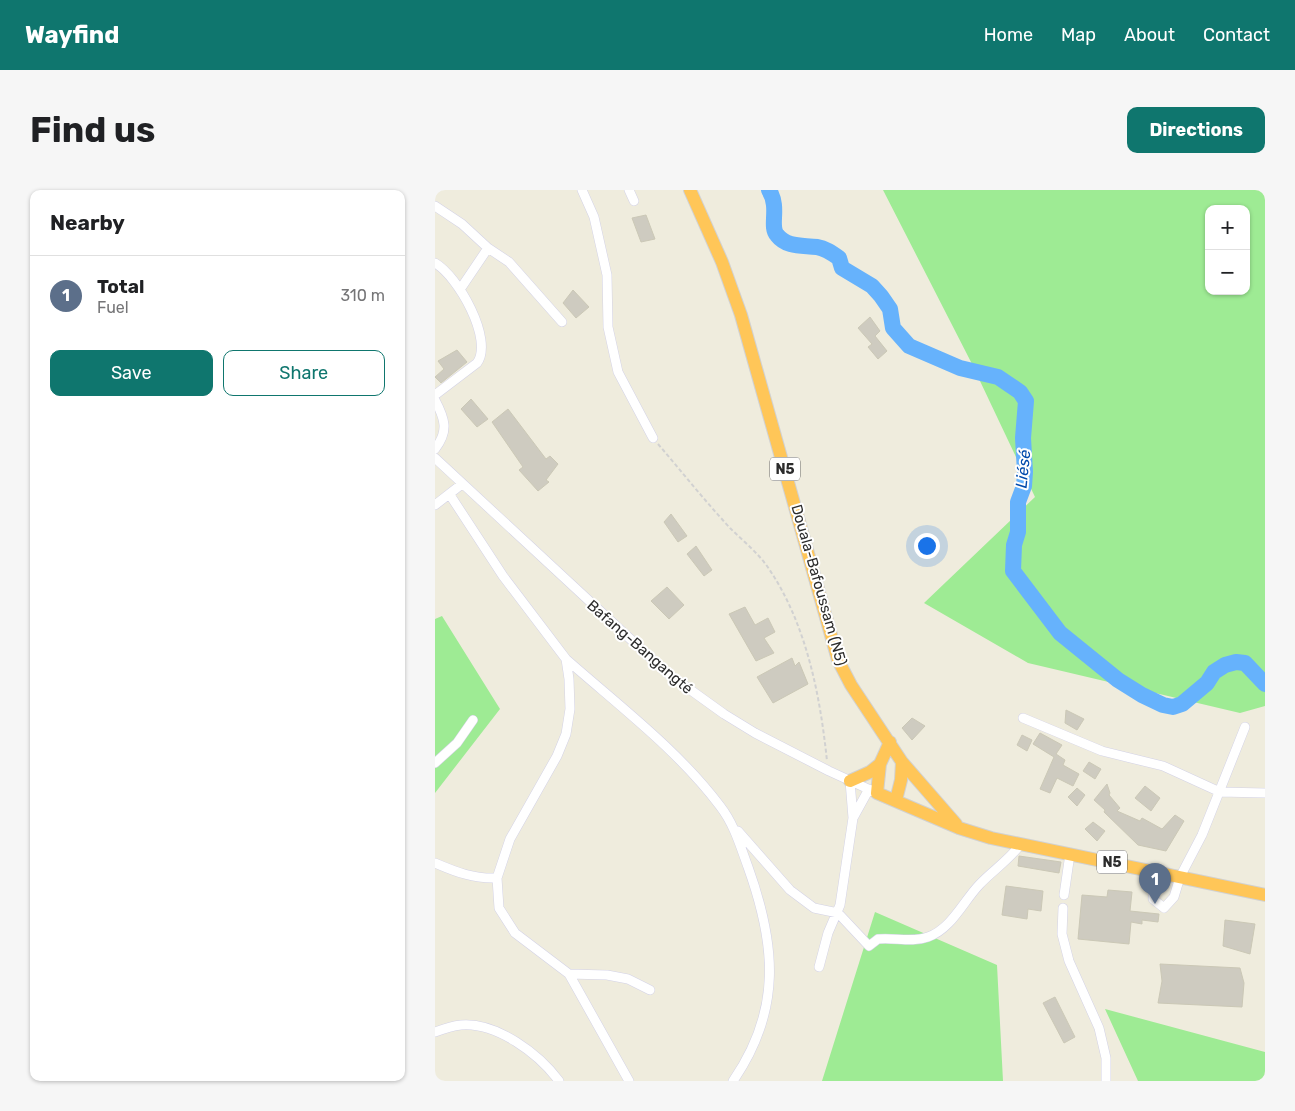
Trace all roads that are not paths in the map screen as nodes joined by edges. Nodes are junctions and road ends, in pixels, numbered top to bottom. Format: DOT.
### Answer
graph roads {
  1 [pos="582,190"];
  2 [pos="629,190"];
  3 [pos="690,190"];
  4 [pos="634,201"];
  5 [pos="435,206"];
  6 [pos="487,248"];
  7 [pos="435,263"];
  8 [pos="461,288"];
  9 [pos="563,322"];
  10 [pos="435,395"];
  11 [pos="435,400"];
  12 [pos="653,438"];
  13 [pos="435,449"];
  14 [pos="435,458"];
  15 [pos="462,484"];
  16 [pos="450,494"];
  17 [pos="435,505"];
  18 [pos="566,659"];
  19 [pos="1023,718"];
  20 [pos="473,720"];
  21 [pos="1245,727"];
  22 [pos="890,742"];
  23 [pos="902,762"];
  24 [pos="435,764"];
  25 [pos="880,764"];
  26 [pos="850,780"];
  27 [pos="873,791"];
  28 [pos="1220,792"];
  29 [pos="1265,793"];
  30 [pos="896,800"];
  31 [pos="853,818"];
  32 [pos="733,824"];
  33 [pos="959,828"];
  34 [pos="1020,845"];
  35 [pos="1069,854"];
  36 [pos="435,863"];
  37 [pos="1154,871"];
  38 [pos="1180,877"];
  39 [pos="497,878"];
  40 [pos="1064,895"];
  41 [pos="1265,895"];
  42 [pos="1063,908"];
  43 [pos="838,912"];
  44 [pos="819,967"];
  45 [pos="569,974"];
  46 [pos="651,990"];
  47 [pos="435,1032"];
  48 [pos="559,1081"];
  49 [pos="629,1081"];
  50 [pos="733,1081"];
  51 [pos="1106,1081"];
  1 -- 12 [label="street"];
  2 -- 4 [label="street"];
  3 -- 22 [label="highway, Douala-Bafoussam (N5) / N5"];
  5 -- 6 [label="street"];
  6 -- 8 [label="street"];
  6 -- 9 [label="street"];
  7 -- 8 [label="street"];
  8 -- 10 [label="street"];
  11 -- 13 [label="street"];
  14 -- 15 [label="street, Bafang-Bangangté"];
  15 -- 16 [label="street"];
  15 -- 26 [label="street, Bafang-Bangangté"];
  16 -- 17 [label="street"];
  16 -- 18 [label="street"];
  18 -- 32 [label="street"];
  18 -- 39 [label="street"];
  19 -- 28 [label="street"];
  20 -- 24 [label="street"];
  21 -- 28 [label="street"];
  22 -- 23 [label="highway, Douala-Bafoussam (N5) / N5"];
  22 -- 25 [label="highway"];
  23 -- 30 [label="highway"];
  23 -- 33 [label="highway, Douala-Bafoussam (N5)"];
  25 -- 26 [label="highway"];
  25 -- 27 [label="highway"];
  26 -- 27 [label="street, Bafang-Bangangté"];
  26 -- 31 [label="street"];
  27 -- 30 [label="highway, N5"];
  27 -- 31 [label="street"];
  28 -- 29 [label="street"];
  28 -- 38 [label="street"];
  30 -- 33 [label="highway, N5"];
  31 -- 43 [label="street"];
  32 -- 43 [label="street"];
  32 -- 50 [label="street"];
  33 -- 34 [label="highway, N5"];
  34 -- 35 [label="highway, N5"];
  34 -- 43 [label="street"];
  35 -- 37 [label="highway, N5"];
  35 -- 40 [label="street"];
  36 -- 39 [label="street"];
  37 -- 38 [label="highway, N5"];
  37 -- 38 [label="street"];
  38 -- 41 [label="highway, N5"];
  39 -- 45 [label="street"];
  42 -- 51 [label="street"];
  43 -- 44 [label="street"];
  45 -- 46 [label="street"];
  45 -- 49 [label="street"];
  47 -- 48 [label="street"];
}
